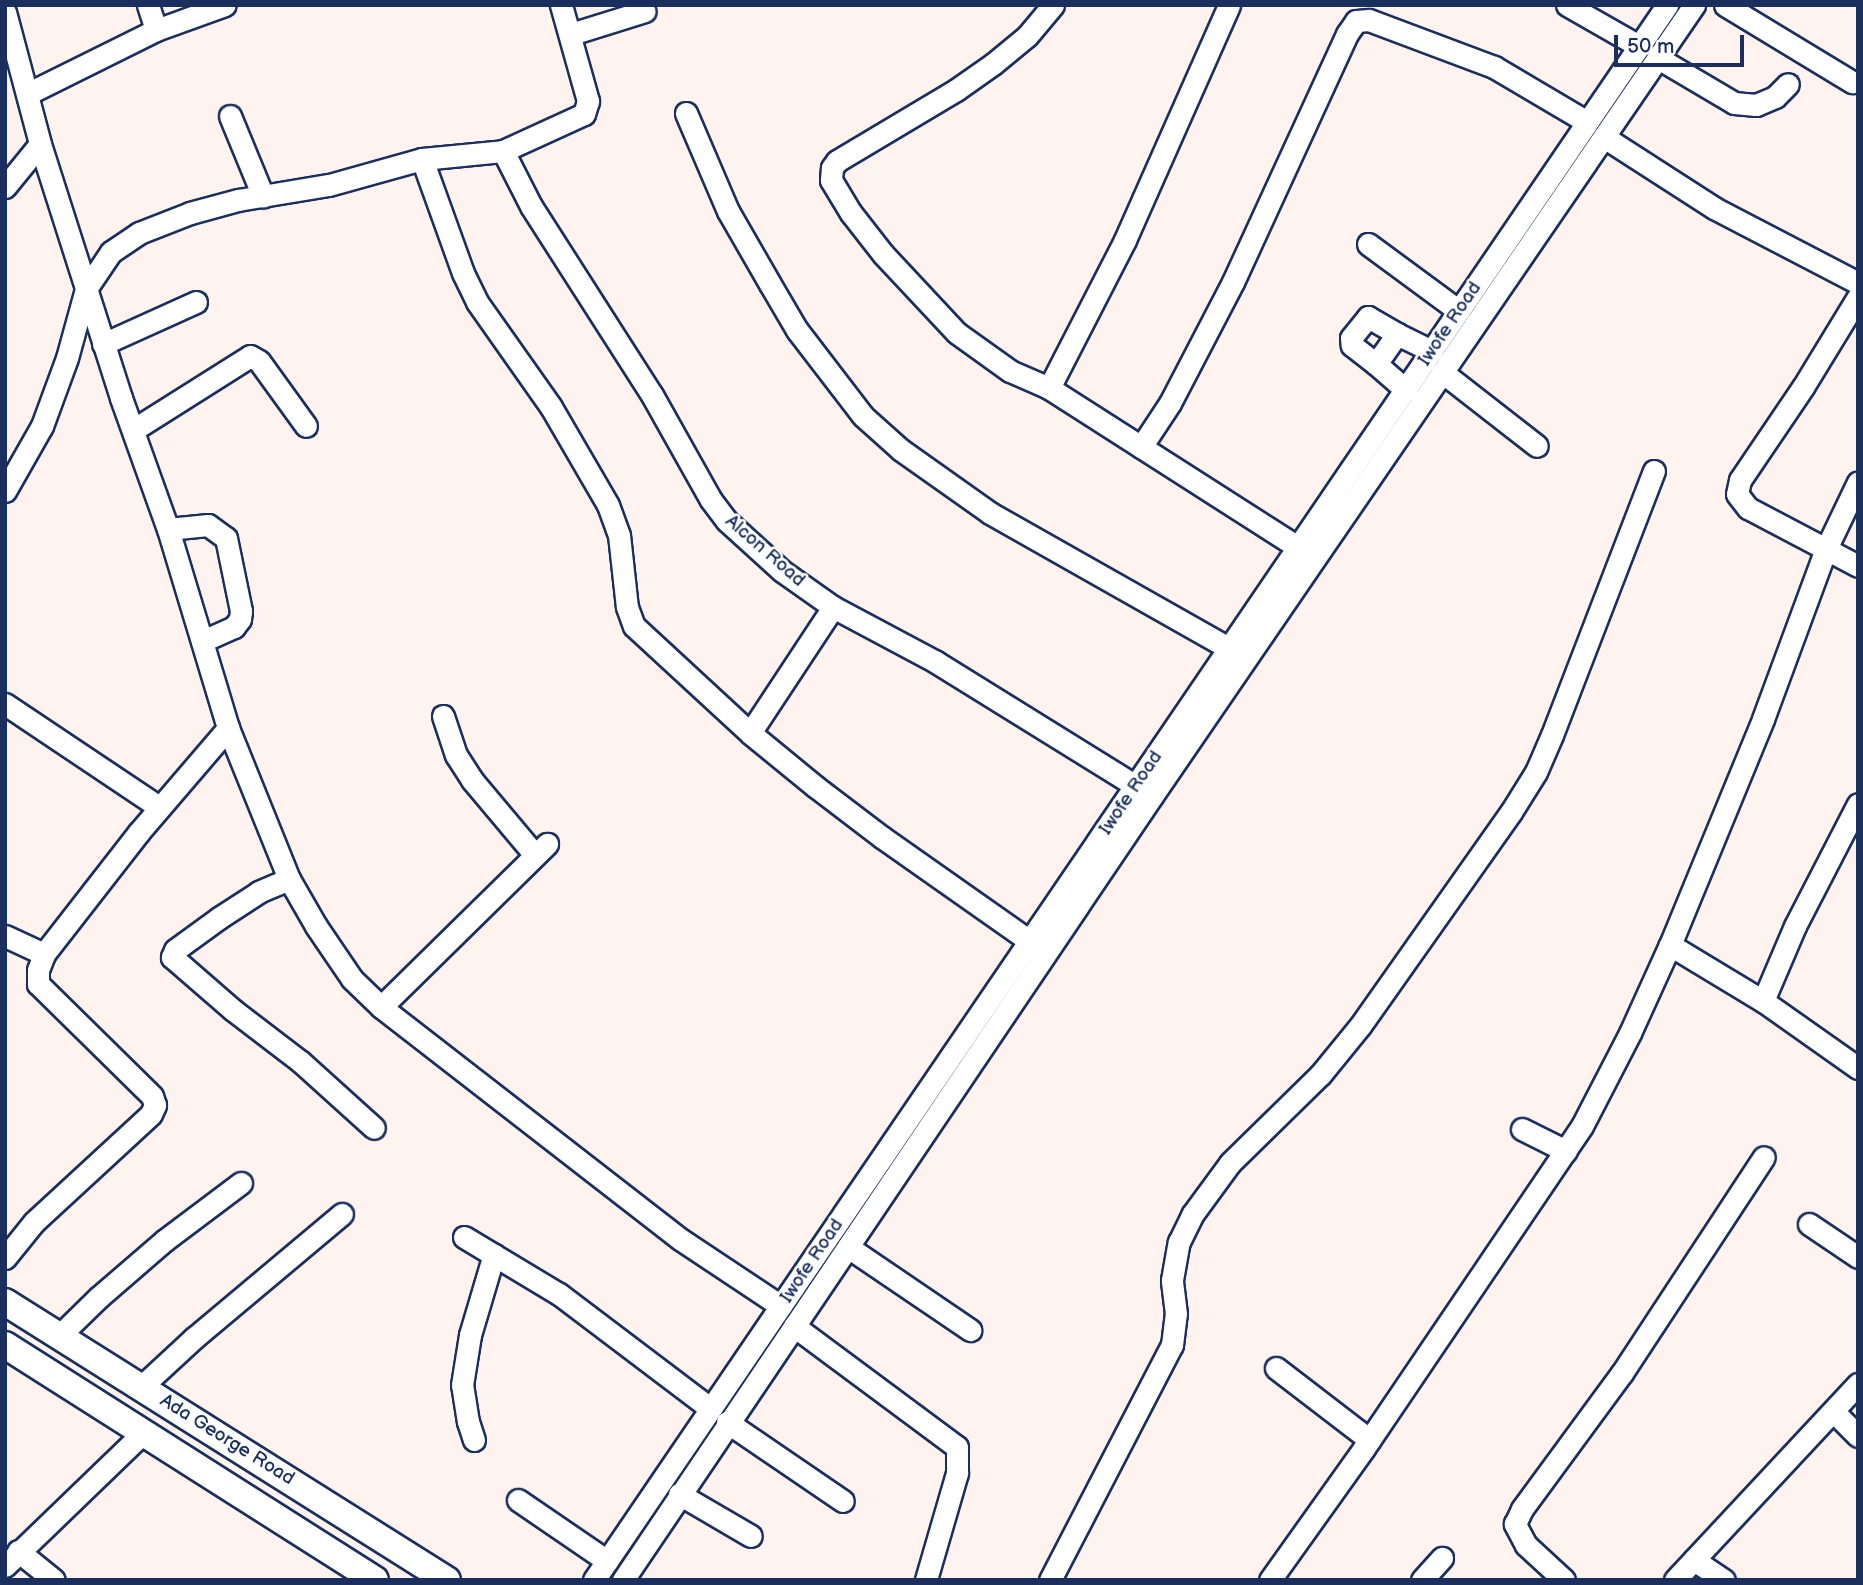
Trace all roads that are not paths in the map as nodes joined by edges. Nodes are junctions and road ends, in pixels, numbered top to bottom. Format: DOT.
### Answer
graph roads {
  1 [pos="148,5"];
  2 [pos="225,5"];
  3 [pos="561,5"];
  4 [pos="1053,5"];
  5 [pos="1229,5"];
  6 [pos="1567,5"];
  7 [pos="1667,5"];
  8 [pos="1694,5"];
  9 [pos="1725,5"];
  10 [pos="645,11"];
  11 [pos="5,12"];
  12 [pos="156,30"];
  13 [pos="571,34"];
  14 [pos="1639,46"];
  15 [pos="1658,58"];
  16 [pos="1852,82"];
  17 [pos="1788,84"];
  18 [pos="29,93"];
  19 [pos="686,113"];
  20 [pos="230,116"];
  21 [pos="1587,122"];
  22 [pos="1604,137"];
  23 [pos="40,144"];
  24 [pos="503,150"];
  25 [pos="422,159"];
  26 [pos="5,187"];
  27 [pos="263,196"];
  28 [pos="1368,244"];
  29 [pos="1858,283"];
  30 [pos="86,289"];
  31 [pos="1858,297"];
  32 [pos="196,302"];
  33 [pos="1459,311"];
  34 [pos="1397,334"];
  35 [pos="103,344"];
  36 [pos="1432,351"];
  37 [pos="1376,364"];
  38 [pos="1442,372"];
  39 [pos="1049,388"];
  40 [pos="1406,390"];
  41 [pos="306,426"];
  42 [pos="132,430"];
  43 [pos="1537,446"];
  44 [pos="1141,447"];
  45 [pos="1654,471"];
  46 [pos="1858,482"];
  47 [pos="5,491"];
  48 [pos="168,529"];
  49 [pos="1298,547"];
  50 [pos="1825,551"];
  51 [pos="1858,566"];
  52 [pos="832,607"];
  53 [pos="202,641"];
  54 [pos="1230,649"];
  55 [pos="5,704"];
  56 [pos="443,716"];
  57 [pos="228,728"];
  58 [pos="750,733"];
  59 [pos="1136,786"];
  60 [pos="1858,804"];
  61 [pos="159,807"];
  62 [pos="289,879"];
  63 [pos="5,936"];
  64 [pos="1031,942"];
  65 [pos="1670,944"];
  66 [pos="44,954"];
  67 [pos="1763,1001"];
  68 [pos="381,1007"];
  69 [pos="1858,1068"];
  70 [pos="374,1128"];
  71 [pos="1522,1129"];
  72 [pos="1566,1151"];
  73 [pos="1765,1157"];
  74 [pos="241,1183"];
  75 [pos="342,1214"];
  76 [pos="1809,1224"];
  77 [pos="464,1237"];
  78 [pos="848,1247"];
  79 [pos="494,1254"];
  80 [pos="1858,1257"];
  81 [pos="5,1258"];
  82 [pos="5,1303"];
  83 [pos="781,1306"];
  84 [pos="794,1326"];
  85 [pos="970,1329"];
  86 [pos="59,1336"];
  87 [pos="8,1352"];
  88 [pos="1276,1368"];
  89 [pos="1858,1384"];
  90 [pos="141,1387"];
  91 [pos="710,1408"];
  92 [pos="1834,1412"];
  93 [pos="727,1422"];
  94 [pos="144,1432"];
  95 [pos="1858,1437"];
  96 [pos="474,1440"];
  97 [pos="1370,1440"];
  98 [pos="679,1494"];
  99 [pos="518,1500"];
  100 [pos="843,1501"];
  101 [pos="751,1536"];
  102 [pos="1443,1558"];
  103 [pos="12,1559"];
  104 [pos="1694,1560"];
  105 [pos="607,1561"];
  106 [pos="54,1580"];
  107 [pos="375,1580"];
  108 [pos="447,1580"];
  109 [pos="594,1580"];
  110 [pos="624,1580"];
  111 [pos="926,1580"];
  112 [pos="1050,1580"];
  113 [pos="1270,1580"];
  114 [pos="1422,1580"];
  115 [pos="1564,1580"];
  116 [pos="1675,1580"];
  117 [pos="1724,1580"];
  1 -- 12 [label="street"];
  2 -- 12 [label="street"];
  3 -- 13 [label="street"];
  4 -- 39 [label="street"];
  5 -- 39 [label="street"];
  6 -- 14 [label="street"];
  7 -- 14 [label="street, Iwofe Road"];
  8 -- 15 [label="street, Iwofe Road"];
  9 -- 16 [label="street"];
  10 -- 13 [label="street"];
  11 -- 18 [label="street"];
  12 -- 18 [label="street"];
  13 -- 24 [label="street"];
  14 -- 21 [label="street, Iwofe Road"];
  15 -- 17 [label="street"];
  15 -- 22 [label="street, Iwofe Road"];
  18 -- 23 [label="street"];
  19 -- 54 [label="street"];
  20 -- 27 [label="street"];
  21 -- 33 [label="street, Iwofe Road"];
  21 -- 44 [label="street"];
  22 -- 29 [label="street"];
  22 -- 38 [label="street, Iwofe Road"];
  23 -- 26 [label="street"];
  23 -- 30 [label="street"];
  24 -- 25 [label="street"];
  24 -- 52 [label="street, Alcon Road"];
  25 -- 27 [label="street"];
  25 -- 58 [label="street"];
  27 -- 30 [label="street"];
  28 -- 33 [label="street"];
  30 -- 35 [label="street"];
  30 -- 47 [label="street"];
  31 -- 50 [label="street"];
  32 -- 35 [label="street"];
  33 -- 36 [label="street, Iwofe Road"];
  34 -- 36 [label="street"];
  34 -- 37 [label="street"];
  34 -- 37 [label="street"];
  35 -- 42 [label="street"];
  36 -- 40 [label="street, Iwofe Road"];
  37 -- 40 [label="street"];
  38 -- 43 [label="street"];
  38 -- 78 [label="street, Iwofe Road"];
  39 -- 44 [label="street"];
  40 -- 49 [label="street, Iwofe Road"];
  41 -- 42 [label="street"];
  42 -- 48 [label="street"];
  44 -- 49 [label="street"];
  45 -- 112 [label="street"];
  46 -- 50 [label="street"];
  48 -- 53 [label="street"];
  48 -- 53 [label="street"];
  49 -- 54 [label="street, Iwofe Road"];
  50 -- 51 [label="street"];
  50 -- 65 [label="street"];
  52 -- 58 [label="street"];
  52 -- 59 [label="street, Alcon Road"];
  53 -- 57 [label="street"];
  54 -- 59 [label="street, Iwofe Road"];
  55 -- 61 [label="street"];
  56 -- 68 [label="street"];
  57 -- 61 [label="street"];
  57 -- 62 [label="street"];
  58 -- 64 [label="street"];
  59 -- 64 [label="street, Iwofe Road"];
  60 -- 67 [label="street"];
  61 -- 66 [label="street"];
  62 -- 68 [label="street"];
  62 -- 70 [label="street"];
  63 -- 66 [label="street"];
  64 -- 83 [label="street, Iwofe Road"];
  65 -- 67 [label="street"];
  65 -- 72 [label="street"];
  66 -- 81 [label="street"];
  67 -- 69 [label="street"];
  68 -- 83 [label="street"];
  71 -- 72 [label="street"];
  72 -- 97 [label="street"];
  73 -- 115 [label="street"];
  74 -- 86 [label="street"];
  75 -- 90 [label="street"];
  76 -- 80 [label="street"];
  77 -- 79 [label="street"];
  78 -- 84 [label="street, Iwofe Road"];
  78 -- 85 [label="street"];
  79 -- 91 [label="street"];
  79 -- 96 [label="street"];
  82 -- 86 [label="main road, Ada George Road"];
  83 -- 91 [label="street, Iwofe Road"];
  84 -- 93 [label="street, Iwofe Road"];
  84 -- 111 [label="street"];
  86 -- 90 [label="main road, Ada George Road"];
  87 -- 94 [label="main road, Ada George Road"];
  88 -- 97 [label="street"];
  89 -- 92 [label="street"];
  90 -- 108 [label="main road, Ada George Road"];
  91 -- 105 [label="street, Iwofe Road"];
  92 -- 95 [label="street"];
  92 -- 104 [label="street"];
  93 -- 98 [label="street, Iwofe Road"];
  93 -- 100 [label="street"];
  94 -- 103 [label="street"];
  94 -- 107 [label="main road, Ada George Road"];
  97 -- 113 [label="street"];
  98 -- 101 [label="street"];
  98 -- 110 [label="street, Iwofe Road"];
  99 -- 105 [label="street"];
  102 -- 114 [label="street"];
  103 -- 106 [label="street"];
  104 -- 116 [label="street"];
  104 -- 117 [label="street"];
  105 -- 109 [label="street, Iwofe Road"];
}
